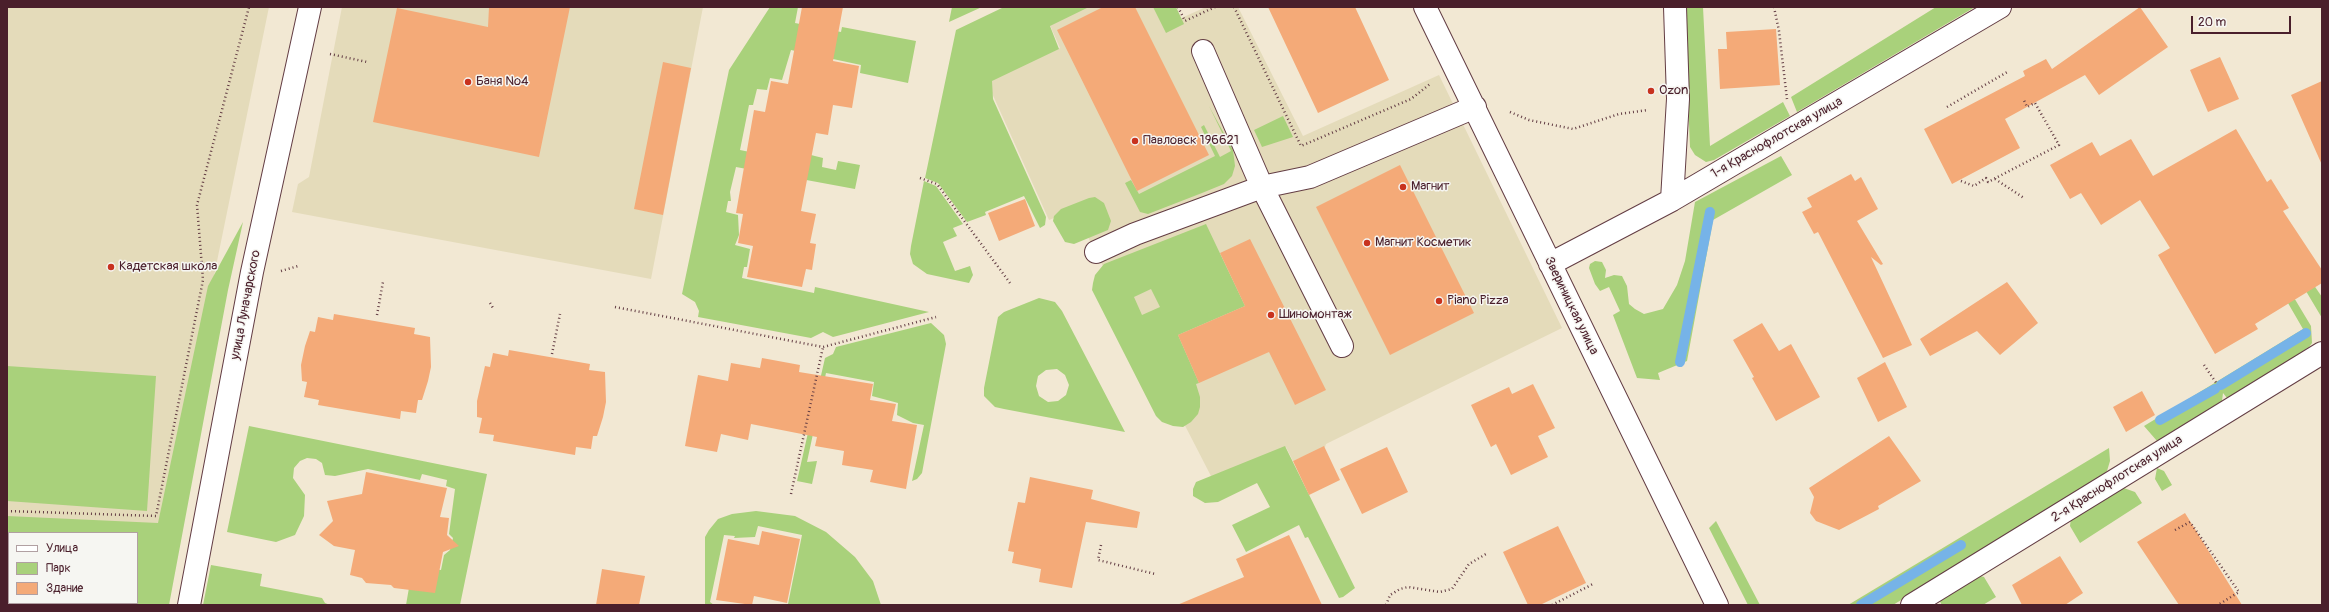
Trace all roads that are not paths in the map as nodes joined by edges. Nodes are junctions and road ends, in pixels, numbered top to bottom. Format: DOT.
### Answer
graph roads {
  1 [pos="310,7"];
  2 [pos="1425,7"];
  3 [pos="1675,7"];
  4 [pos="2000,7"];
  5 [pos="1203,51"];
  6 [pos="1475,107"];
  7 [pos="1262,187"];
  8 [pos="1672,200"];
  9 [pos="1096,252"];
  10 [pos="1550,264"];
  11 [pos="1342,346"];
  12 [pos="2322,353"];
  13 [pos="189,605"];
  14 [pos="1717,605"];
  15 [pos="1912,605"];
  1 -- 13 [label="street, улица Луначарского"];
  2 -- 6 [label="street, Звериницкая улица"];
  3 -- 8 [label="street"];
  4 -- 8 [label="street, 1-я Краснофлотская улица"];
  5 -- 7 [label="street"];
  6 -- 7 [label="street"];
  6 -- 10 [label="street, Звериницкая улица"];
  7 -- 9 [label="street"];
  7 -- 11 [label="street"];
  8 -- 10 [label="street, 1-я Краснофлотская улица"];
  10 -- 14 [label="street, Звериницкая улица"];
  12 -- 15 [label="street, 2-я Краснофлотская улица"];
}
